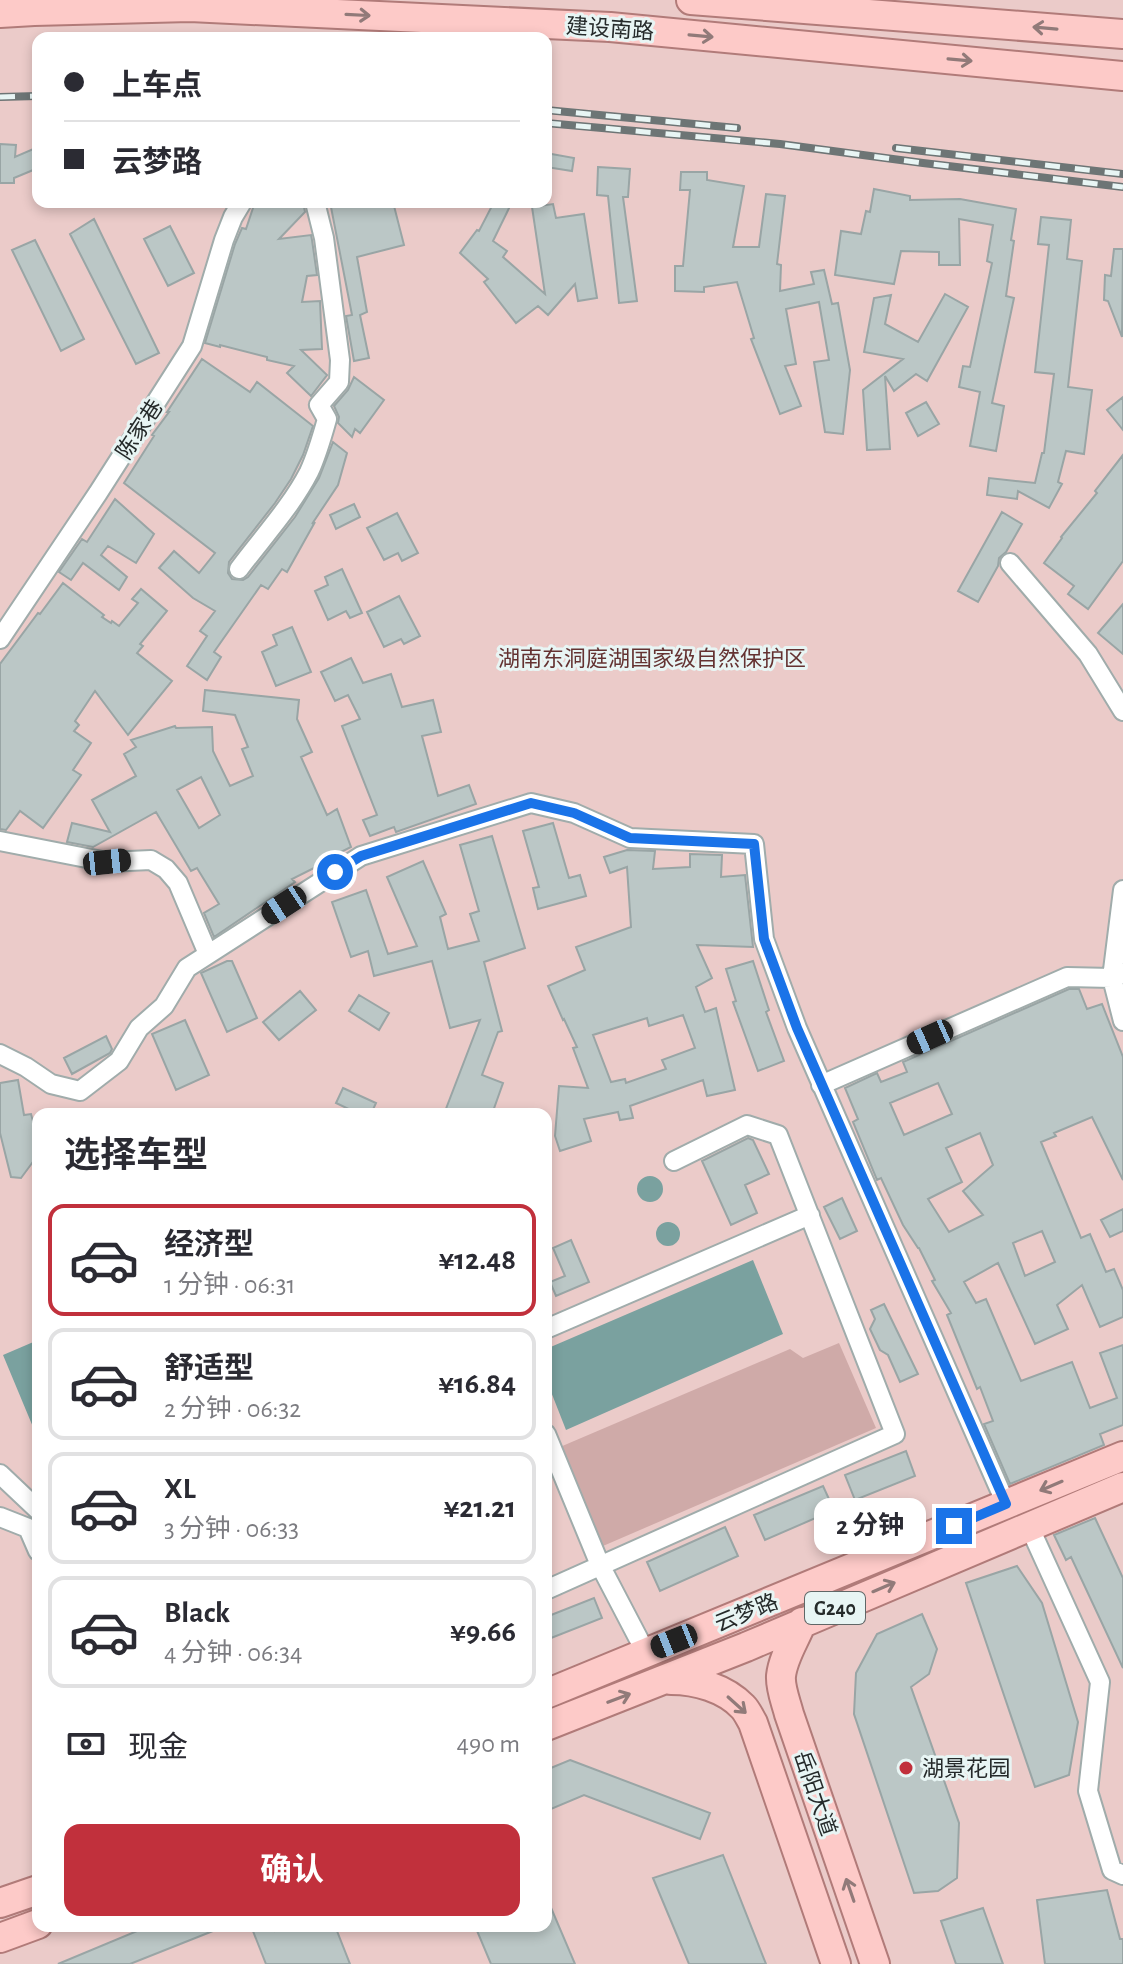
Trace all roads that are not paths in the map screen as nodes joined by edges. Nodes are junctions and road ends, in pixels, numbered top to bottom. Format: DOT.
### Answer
graph roads {
  1 [pos="691,0"];
  2 [pos="0,13"];
  3 [pos="1123,34"];
  4 [pos="1123,76"];
  5 [pos="238,208"];
  6 [pos="316,208"];
  7 [pos="1010,563"];
  8 [pos="239,569"];
  9 [pos="0,639"];
  10 [pos="1123,711"];
  11 [pos="0,841"];
  12 [pos="1123,890"];
  13 [pos="208,954"];
  14 [pos="1118,976"];
  15 [pos="1123,1021"];
  16 [pos="0,1054"];
  17 [pos="821,1085"];
  18 [pos="674,1161"];
  19 [pos="810,1215"];
  20 [pos="552,1326"];
  21 [pos="552,1449"];
  22 [pos="1123,1456"];
  23 [pos="0,1474"];
  24 [pos="1123,1487"];
  25 [pos="32,1504"];
  26 [pos="1006,1504"];
  27 [pos="0,1517"];
  28 [pos="1029,1526"];
  29 [pos="32,1537"];
  30 [pos="600,1565"];
  31 [pos="552,1587"];
  32 [pos="802,1622"];
  33 [pos="646,1653"];
  34 [pos="666,1680"];
  35 [pos="552,1692"];
  36 [pos="552,1724"];
  37 [pos="1123,1875"];
  38 [pos="32,1892"];
  39 [pos="0,1903"];
  40 [pos="32,1926"];
  41 [pos="0,1938"];
  42 [pos="836,1964"];
  43 [pos="875,1964"];
  3 -- 1 [label="main road, one-way"];
  2 -- 4 [label="main road, 建设南路, one-way"];
  5 -- 9 [label="street, 陈家巷"];
  6 -- 8 [label="street"];
  7 -- 10 [label="street"];
  11 -- 13 [label="street"];
  12 -- 14 [label="street"];
  13 -- 16 [label="street"];
  13 -- 17 [label="street"];
  14 -- 15 [label="street"];
  14 -- 17 [label="street"];
  17 -- 26 [label="street"];
  18 -- 19 [label="street"];
  19 -- 20 [label="street"];
  19 -- 30 [label="street"];
  21 -- 30 [label="street"];
  22 -- 26 [label="main road, 云梦路 / G240, one-way"];
  23 -- 25 [label="street"];
  24 -- 28 [label="main road, G240"];
  26 -- 33 [label="main road, 云梦路 / G240"];
  27 -- 29 [label="street"];
  32 -- 28 [label="main road, G240, one-way"];
  28 -- 37 [label="street"];
  30 -- 31 [label="street"];
  30 -- 33 [label="street"];
  32 -- 34 [label="main road, G240"];
  43 -- 32 [label="main road, 岳阳大道, one-way"];
  33 -- 35 [label="main road, 云梦路 / G240"];
  36 -- 34 [label="main road, G240, one-way"];
  34 -- 42 [label="main road, 岳阳大道, one-way"];
  38 -- 39 [label="main road"];
  40 -- 41 [label="main road"];
}
